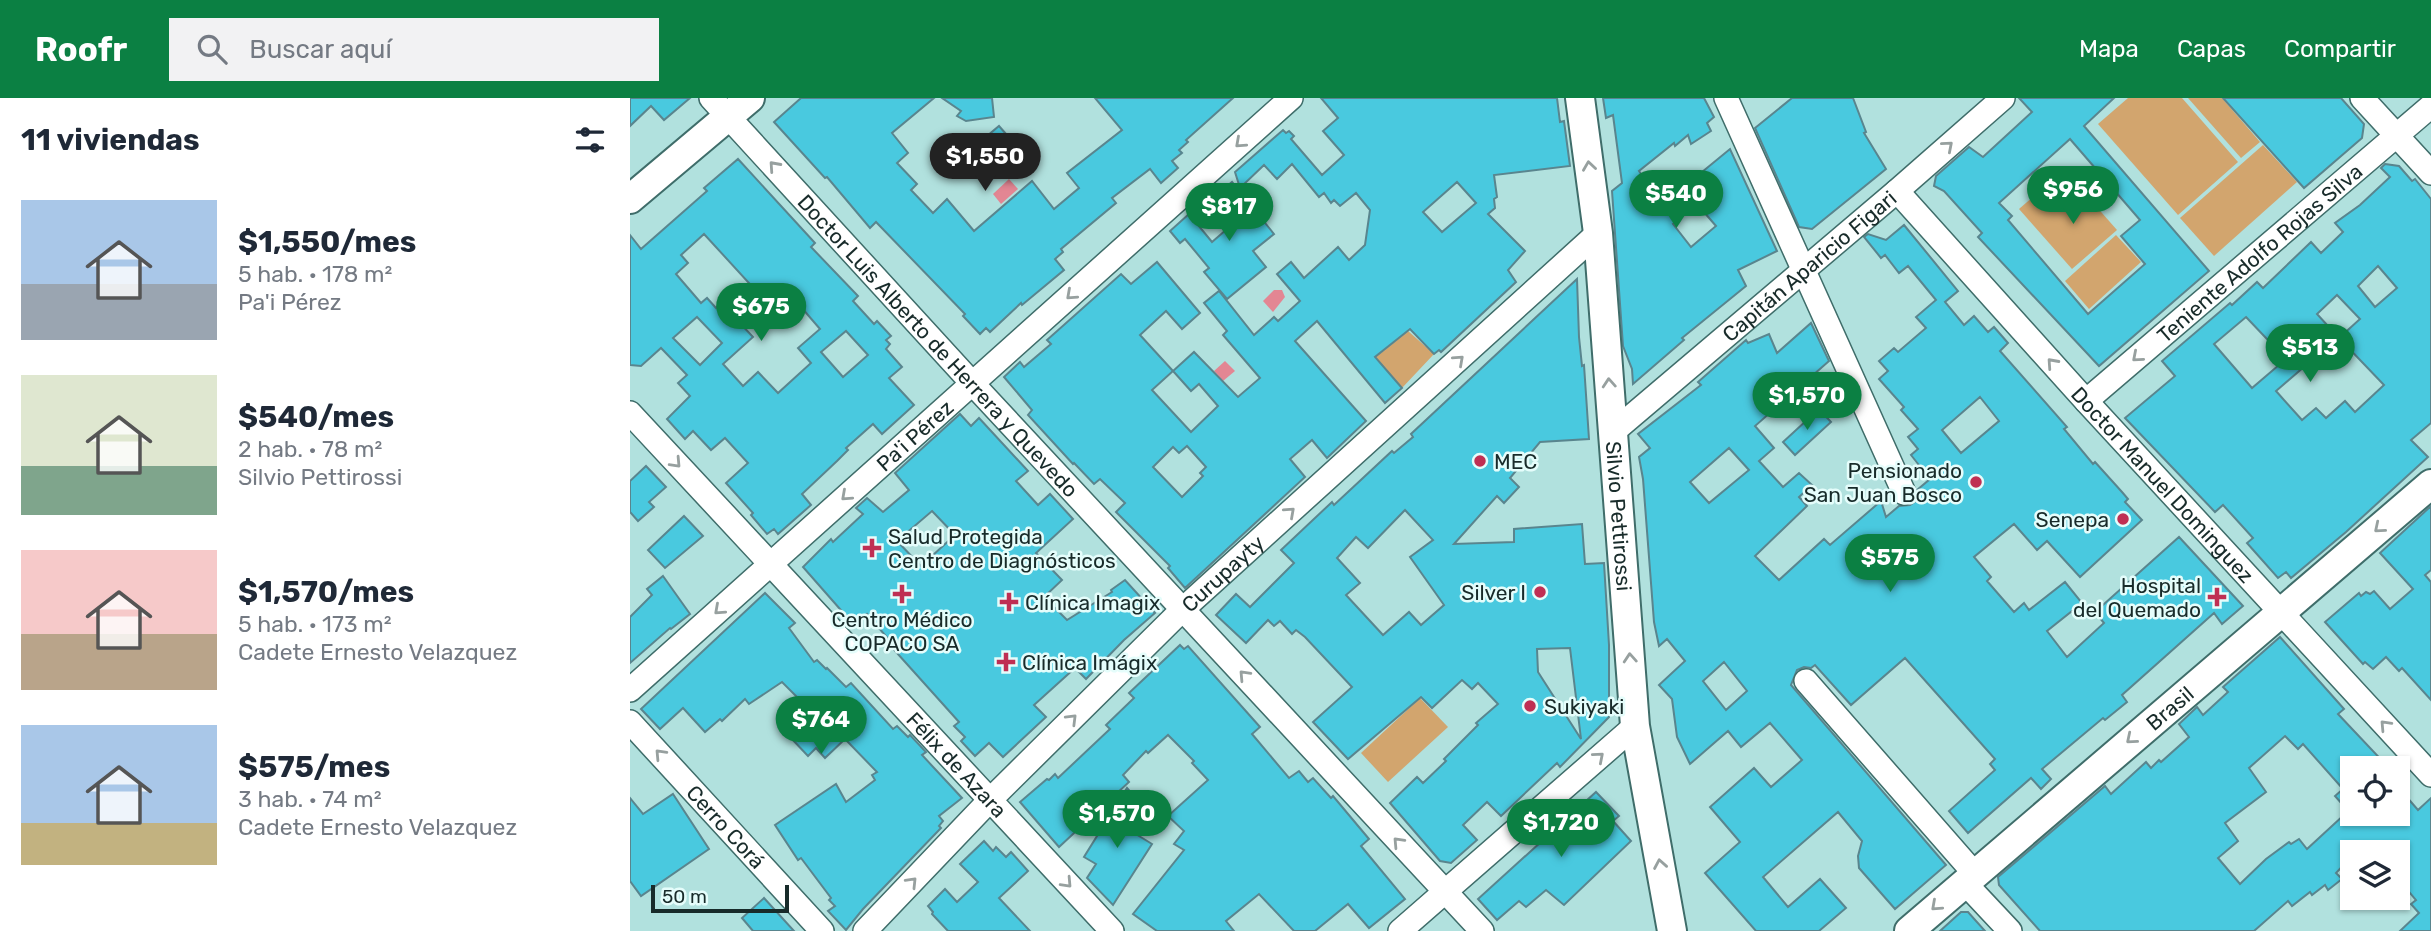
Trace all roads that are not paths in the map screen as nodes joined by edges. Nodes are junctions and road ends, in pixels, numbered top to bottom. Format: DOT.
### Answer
graph roads {
  1 [pos="750,98"];
  2 [pos="1291,98"];
  3 [pos="1580,98"];
  4 [pos="1726,98"];
  5 [pos="2003,98"];
  6 [pos="2362,98"];
  7 [pos="2431,106"];
  8 [pos="720,107"];
  9 [pos="2396,135"];
  10 [pos="2431,173"];
  11 [pos="1897,191"];
  12 [pos="630,199"];
  13 [pos="1598,233"];
  14 [pos="1803,269"];
  15 [pos="972,383"];
  16 [pos="2086,401"];
  17 [pos="630,414"];
  18 [pos="1613,432"];
  19 [pos="2431,484"];
  20 [pos="1904,493"];
  21 [pos="770,564"];
  22 [pos="1183,609"];
  23 [pos="2281,612"];
  24 [pos="1806,681"];
  25 [pos="630,690"];
  26 [pos="630,722"];
  27 [pos="1635,726"];
  28 [pos="2431,775"];
  29 [pos="990,800"];
  30 [pos="1969,878"];
  31 [pos="1444,892"];
  32 [pos="822,931"];
  33 [pos="865,931"];
  34 [pos="1112,931"];
  35 [pos="1400,931"];
  36 [pos="1482,931"];
  37 [pos="1672,931"];
  38 [pos="1909,931"];
  39 [pos="2010,931"];
  1 -- 8 [label="main road"];
  2 -- 15 [label="street, Pa'i Pérez, one-way"];
  13 -- 3 [label="main road, Silvio Pettirossi, one-way"];
  4 -- 14 [label="street"];
  11 -- 5 [label="street, Capitán Aparicio Figari, one-way"];
  6 -- 9 [label="street"];
  7 -- 9 [label="street, Teniente Adolfo Rojas Silva"];
  8 -- 12 [label="main road"];
  15 -- 8 [label="street, Doctor Luis Alberto de Herrera y Quevedo, one-way"];
  9 -- 10 [label="street"];
  9 -- 16 [label="street, Teniente Adolfo Rojas Silva, one-way"];
  11 -- 14 [label="street, Capitán Aparicio Figari"];
  16 -- 11 [label="street, Doctor Manuel Dominguez, one-way"];
  18 -- 13 [label="main road, Silvio Pettirossi, one-way"];
  22 -- 13 [label="street, Curupayty, one-way"];
  14 -- 18 [label="street, Capitán Aparicio Figari"];
  14 -- 20 [label="street"];
  15 -- 21 [label="street, Pa'i Pérez, one-way"];
  15 -- 22 [label="street, Doctor Luis Alberto de Herrera y Quevedo"];
  16 -- 23 [label="street, Doctor Manuel Dominguez"];
  17 -- 21 [label="street, Félix de Azara, one-way"];
  27 -- 18 [label="main road, Silvio Pettirossi, one-way"];
  19 -- 23 [label="main road, Brasil, one-way"];
  21 -- 25 [label="street, Pa'i Pérez, one-way"];
  21 -- 29 [label="street, Félix de Azara"];
  29 -- 22 [label="street, Curupayty, one-way"];
  31 -- 22 [label="street, Doctor Luis Alberto de Herrera y Quevedo, one-way"];
  28 -- 23 [label="street, Doctor Manuel Dominguez, one-way"];
  23 -- 30 [label="main road, Brasil, one-way"];
  24 -- 30 [label="street"];
  32 -- 26 [label="street, Cerro Corá, one-way"];
  31 -- 27 [label="street, one-way"];
  37 -- 27 [label="main road, Silvio Pettirossi, one-way"];
  33 -- 29 [label="street, Curupayty, one-way"];
  29 -- 34 [label="street, Félix de Azara, one-way"];
  30 -- 38 [label="main road, Brasil, one-way"];
  30 -- 39 [label="street"];
  31 -- 35 [label="street"];
  31 -- 36 [label="street, Doctor Luis Alberto de Herrera y Quevedo"];
}
